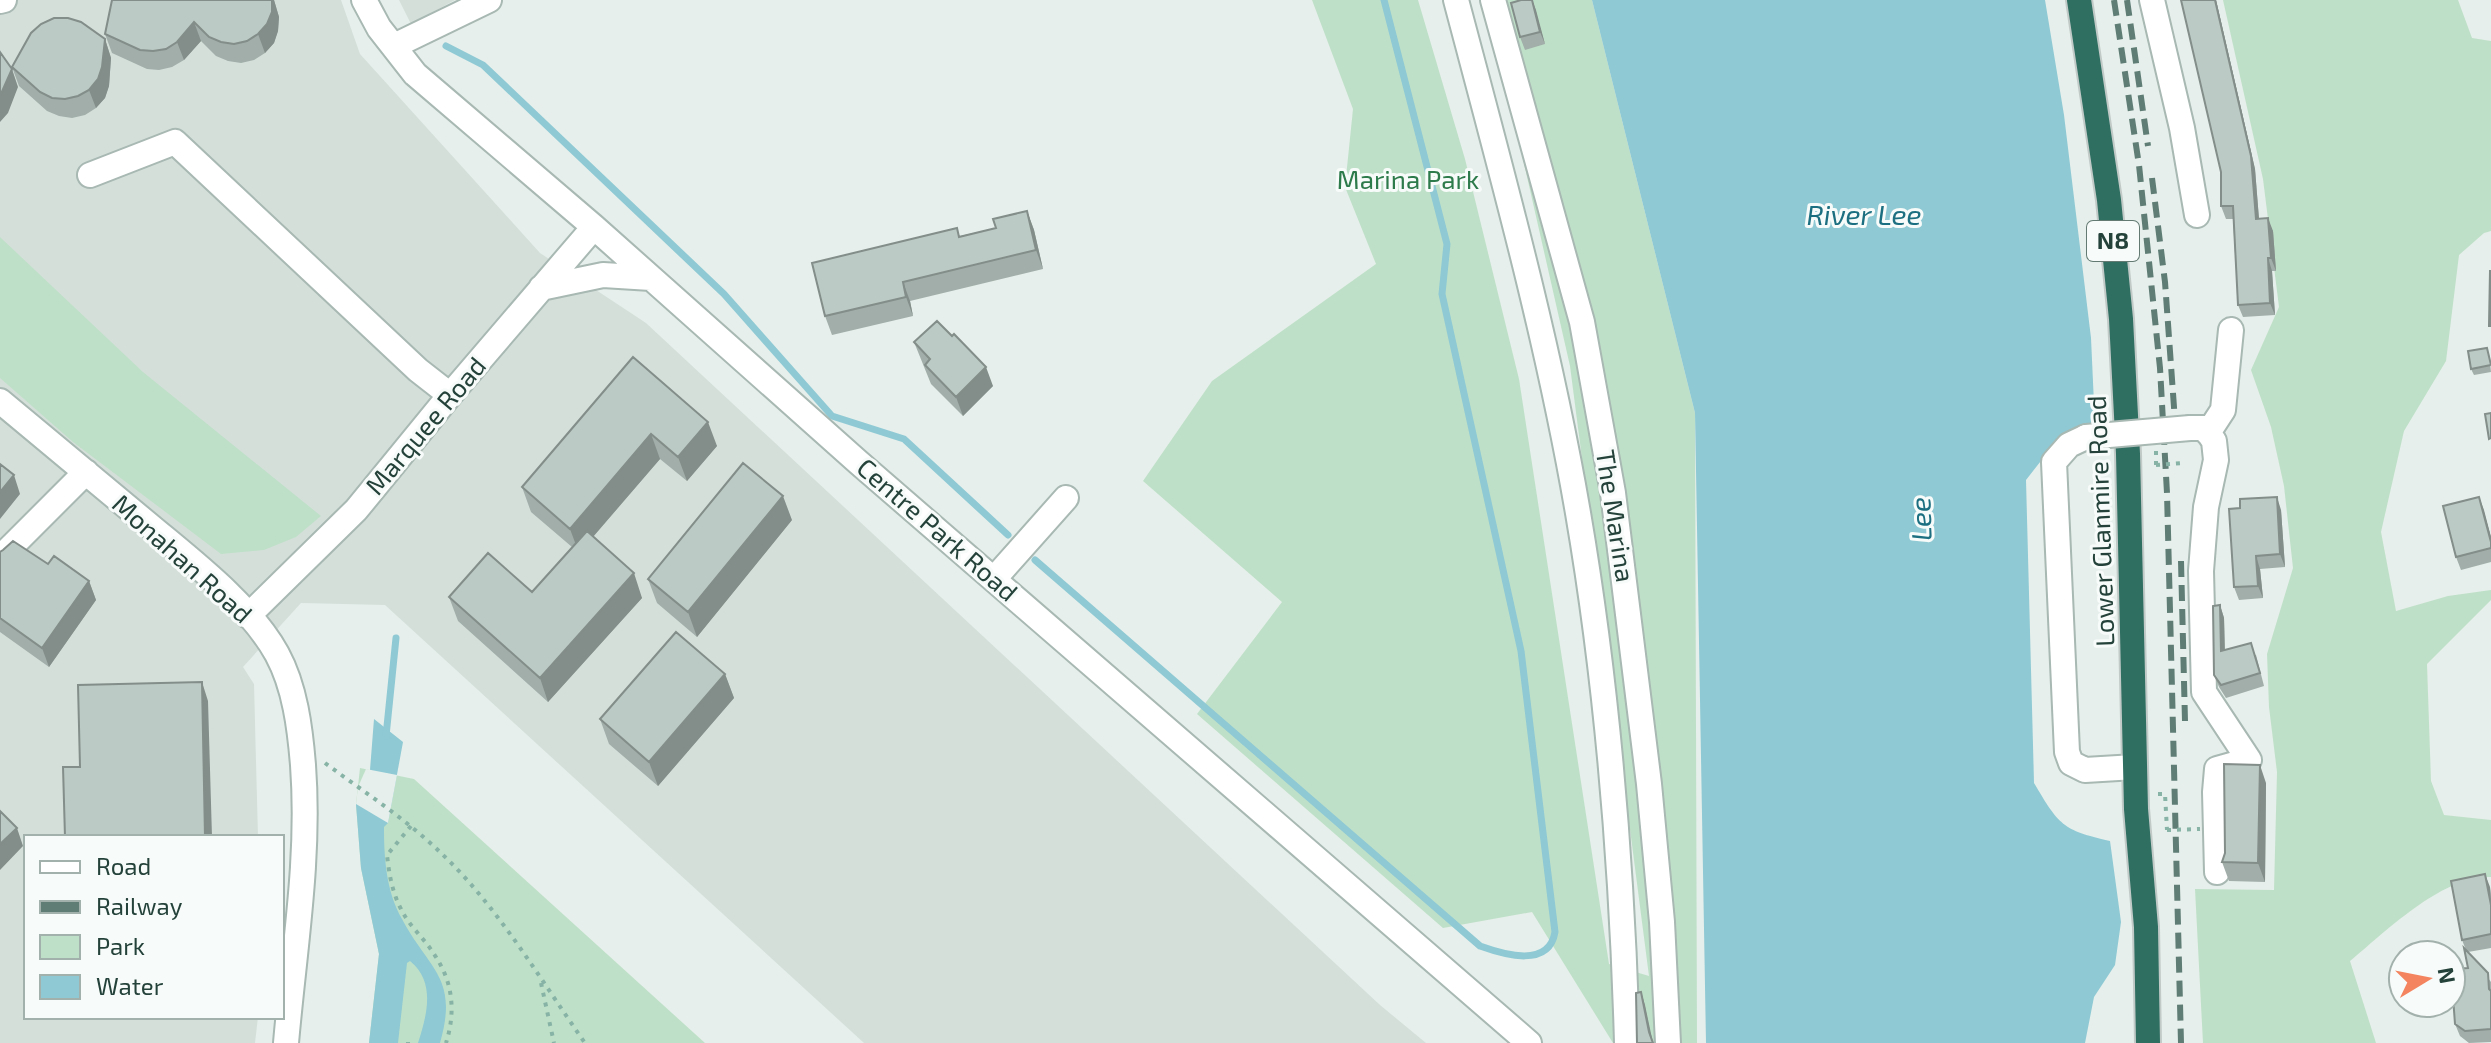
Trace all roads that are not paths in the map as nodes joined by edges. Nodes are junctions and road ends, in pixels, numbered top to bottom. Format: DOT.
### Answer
graph roads {
  1 [pos="364,0"];
  2 [pos="489,0"];
  3 [pos="1456,0"];
  4 [pos="1493,0"];
  5 [pos="2079,0"];
  6 [pos="2152,0"];
  7 [pos="394,46"];
  8 [pos="90,175"];
  9 [pos="2197,215"];
  10 [pos="594,227"];
  11 [pos="651,278"];
  12 [pos="541,288"];
  13 [pos="2231,330"];
  14 [pos="450,395"];
  15 [pos="0,401"];
  16 [pos="2199,430"];
  17 [pos="86,472"];
  18 [pos="1066,498"];
  19 [pos="0,558"];
  20 [pos="994,579"];
  21 [pos="248,616"];
  22 [pos="2135,767"];
  23 [pos="2217,872"];
  24 [pos="286,1043"];
  25 [pos="1529,1043"];
  26 [pos="1627,1043"];
  27 [pos="1668,1043"];
  28 [pos="2148,1043"];
  1 -- 7 [label="street, Centre Park Road"];
  2 -- 7 [label="street"];
  3 -- 26 [label="street, The Marina"];
  4 -- 27 [label="street, The Marina"];
  5 -- 22 [label="highway, Lower Glanmire Road / N8"];
  6 -- 9 [label="street"];
  7 -- 10 [label="street, Centre Park Road"];
  8 -- 14 [label="street"];
  10 -- 11 [label="street, Centre Park Road"];
  10 -- 12 [label="street, Marquee Road"];
  11 -- 12 [label="street"];
  11 -- 20 [label="street, Centre Park Road"];
  12 -- 14 [label="street, Marquee Road"];
  13 -- 16 [label="street"];
  14 -- 21 [label="street, Marquee Road"];
  15 -- 17 [label="street, Monahan Road"];
  16 -- 22 [label="street, bridge"];
  16 -- 23 [label="street"];
  17 -- 19 [label="street"];
  17 -- 21 [label="street, Monahan Road"];
  18 -- 20 [label="street"];
  20 -- 25 [label="street, Centre Park Road"];
  21 -- 24 [label="street, Monahan Road"];
  22 -- 28 [label="highway, Lower Glanmire Road / N8"];
}
